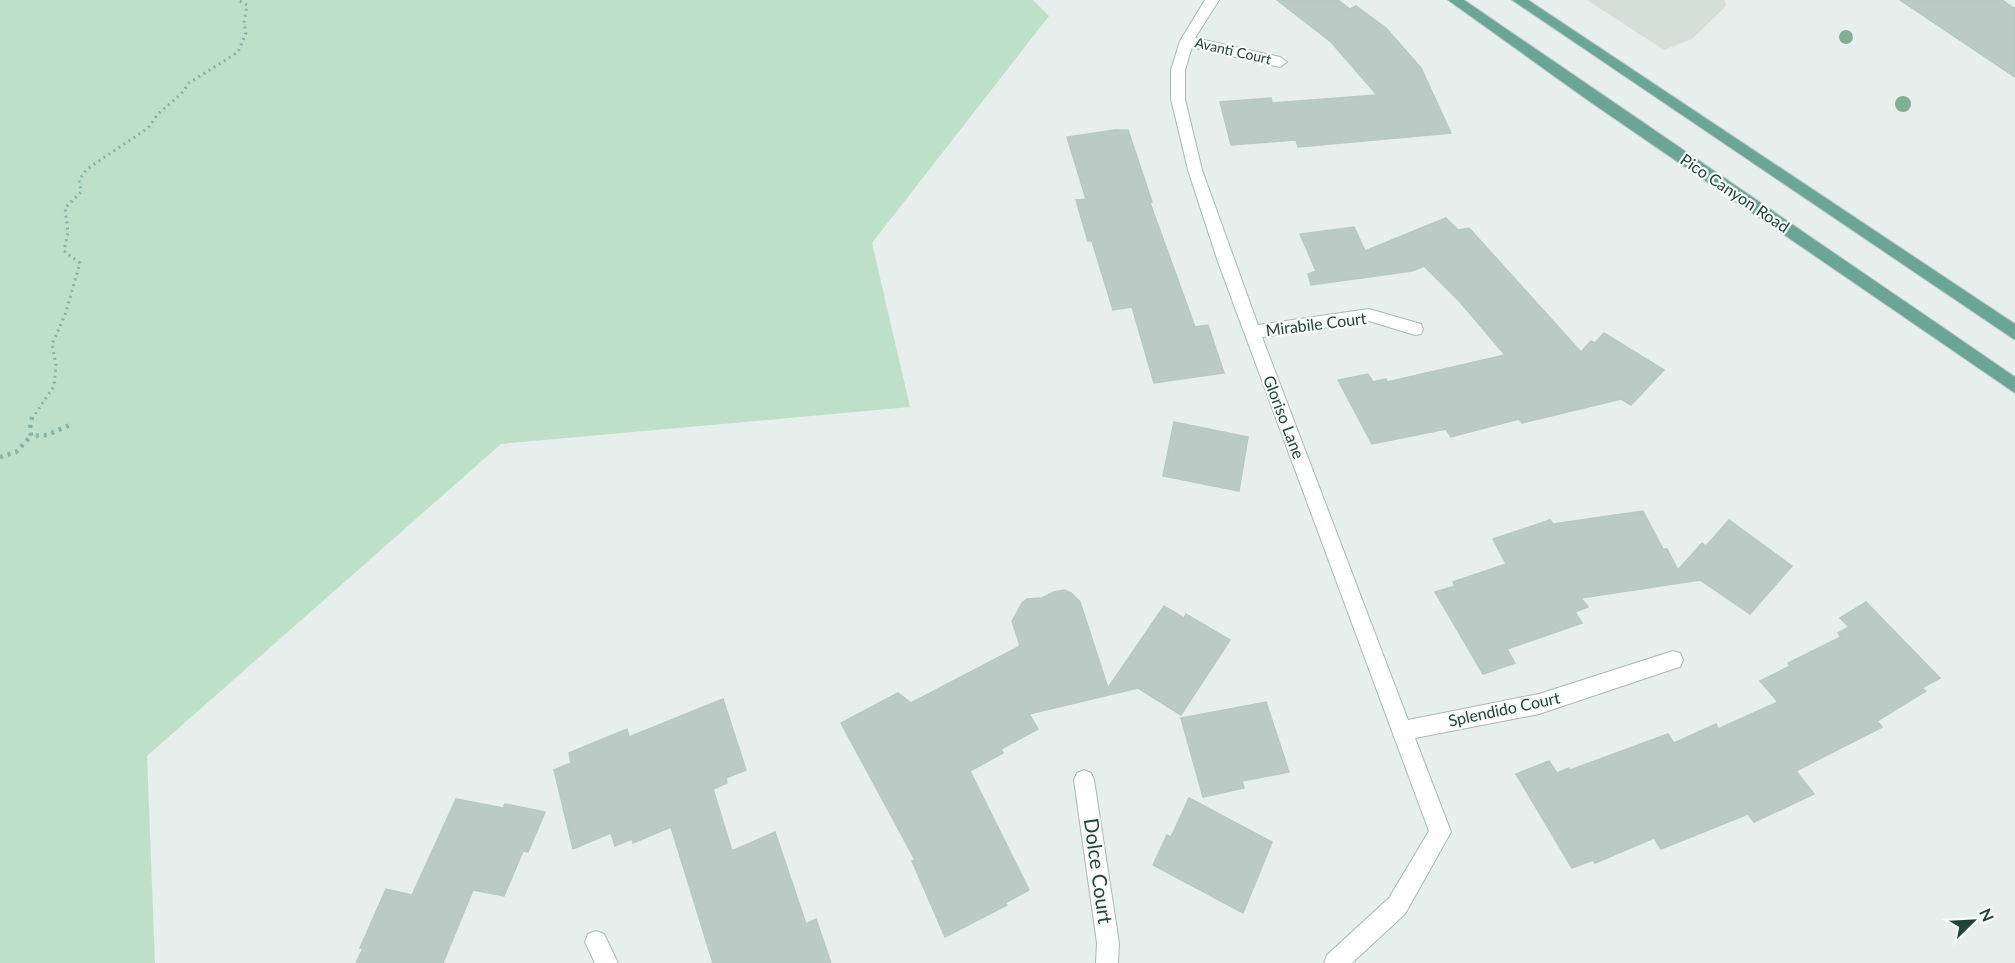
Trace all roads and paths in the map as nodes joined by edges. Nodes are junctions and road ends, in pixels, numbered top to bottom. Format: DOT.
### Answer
graph roads {
  1 [pos="238,0"];
  2 [pos="1212,0"];
  3 [pos="1455,0"];
  4 [pos="1519,0"];
  5 [pos="1187,41"];
  6 [pos="1280,62"];
  7 [pos="1415,329"];
  8 [pos="1252,332"];
  9 [pos="2015,333"];
  10 [pos="2015,386"];
  11 [pos="72,424"];
  12 [pos="31,436"];
  13 [pos="0,457"];
  14 [pos="1673,660"];
  15 [pos="1402,731"];
  16 [pos="1084,780"];
  17 [pos="596,942"];
  18 [pos="607,963"];
  19 [pos="1107,963"];
  20 [pos="1335,963"];
  1 -- 12 [label="path"];
  2 -- 5 [label="street, Gloriso Lane"];
  3 -- 10 [label="main road, Pico Canyon Road"];
  4 -- 9 [label="main road"];
  5 -- 6 [label="street, Avanti Court"];
  5 -- 8 [label="street, Gloriso Lane"];
  7 -- 8 [label="street, Mirabile Court"];
  8 -- 15 [label="street, Gloriso Lane"];
  11 -- 12 [label="path"];
  12 -- 13 [label="path"];
  14 -- 15 [label="street, Splendido Court"];
  15 -- 20 [label="street, Gloriso Lane"];
  16 -- 19 [label="street, Dolce Court"];
  17 -- 18 [label="street"];
}
